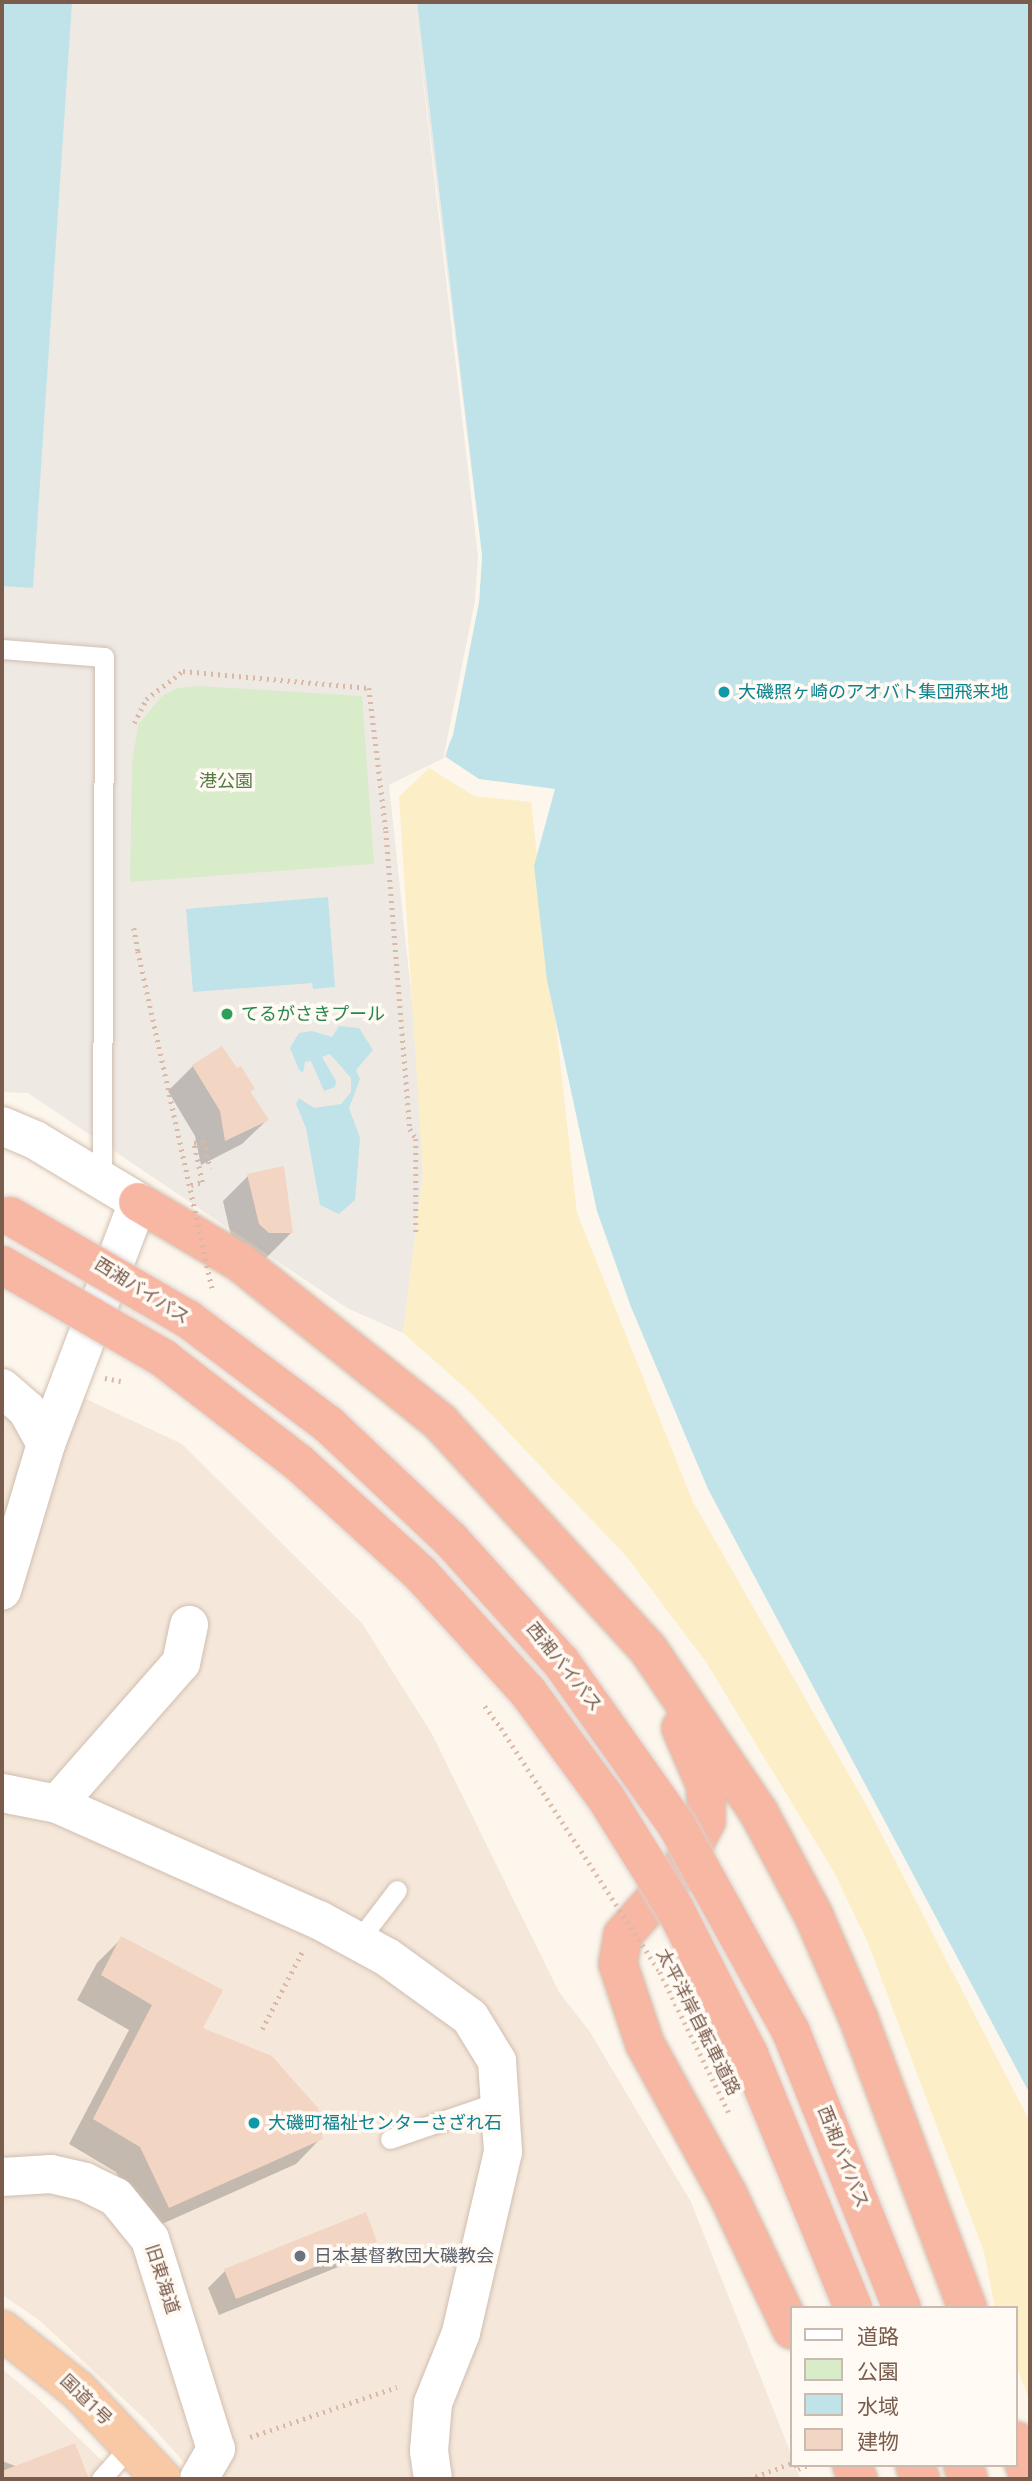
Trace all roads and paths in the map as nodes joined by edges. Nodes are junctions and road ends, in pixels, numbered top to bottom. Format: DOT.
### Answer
graph roads {
  1 [pos="2,649"];
  2 [pos="128,735"];
  3 [pos="134,925"];
  4 [pos="2,1126"];
  5 [pos="210,1168"];
  6 [pos="102,1180"];
  7 [pos="191,1185"];
  8 [pos="138,1202"];
  9 [pos="2,1212"];
  10 [pos="416,1234"];
  11 [pos="2,1265"];
  12 [pos="213,1292"];
  13 [pos="105,1378"];
  14 [pos="136,1384"];
  15 [pos="2,1388"];
  16 [pos="46,1444"];
  17 [pos="587,1581"];
  18 [pos="2,1591"];
  19 [pos="189,1625"];
  20 [pos="501,1728"];
  21 [pos="2,1793"];
  22 [pos="57,1804"];
  23 [pos="397,1889"];
  24 [pos="319,1920"];
  25 [pos="358,1941"];
  26 [pos="262,2029"];
  27 [pos="503,2100"];
  28 [pos="732,2121"];
  29 [pos="390,2139"];
  30 [pos="2,2177"];
  31 [pos="852,2306"];
  32 [pos="901,2306"];
  33 [pos="966,2306"];
  34 [pos="790,2326"];
  35 [pos="2,2330"];
  36 [pos="448,2370"];
  37 [pos="131,2445"];
  38 [pos="1018,2446"];
  39 [pos="207,2464"];
  40 [pos="790,2465"];
  41 [pos="101,2479"];
  42 [pos="162,2479"];
  43 [pos="433,2479"];
  44 [pos="749,2479"];
  45 [pos="1030,2479"];
  1 -- 6 [label="lane"];
  2 -- 10 [label="path"];
  3 -- 7 [label="path, bridge"];
  4 -- 6 [label="street"];
  5 -- 7 [label="path"];
  6 -- 8 [label="street"];
  7 -- 12 [label="path, bridge"];
  8 -- 16 [label="street"];
  8 -- 17 [label="highway"];
  9 -- 32 [label="highway, 西湘バイパス, bridge"];
  11 -- 31 [label="highway, bridge"];
  13 -- 14 [label="path, bridge"];
  15 -- 16 [label="street"];
  16 -- 18 [label="street"];
  17 -- 33 [label="highway"];
  17 -- 34 [label="highway"];
  19 -- 22 [label="street"];
  20 -- 28 [label="path, 太平洋岸自転車道路, bridge"];
  21 -- 22 [label="street"];
  22 -- 24 [label="street"];
  23 -- 25 [label="lane"];
  24 -- 25 [label="street"];
  24 -- 26 [label="path"];
  25 -- 27 [label="street"];
  27 -- 29 [label="lane"];
  27 -- 36 [label="street"];
  30 -- 39 [label="street, 旧東海道"];
  35 -- 37 [label="highway, 国道1号"];
  36 -- 39 [label="path"];
  36 -- 43 [label="street"];
  37 -- 41 [label="lane"];
  37 -- 42 [label="highway, 国道1号"];
  38 -- 45 [label="highway"];
  40 -- 44 [label="path"];
}
